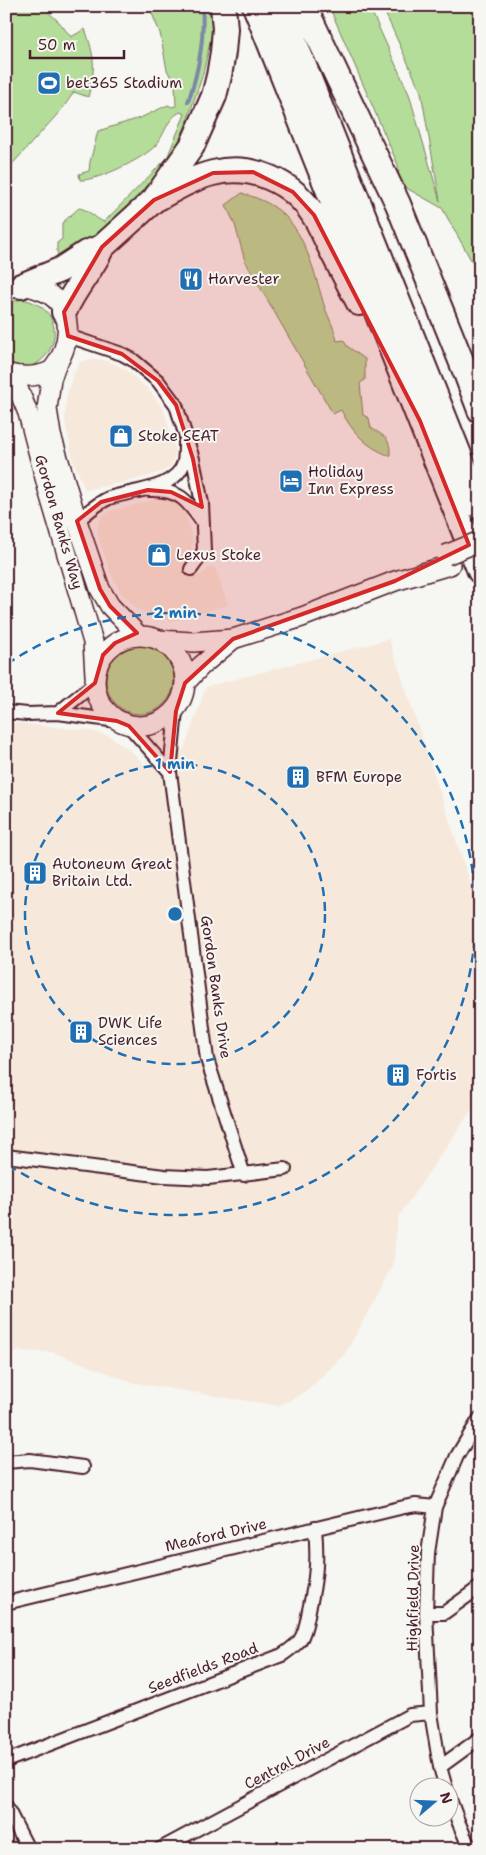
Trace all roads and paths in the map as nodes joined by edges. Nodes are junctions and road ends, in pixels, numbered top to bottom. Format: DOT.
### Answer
graph roads {
  1 [pos="224,6"];
  2 [pos="254,6"];
  3 [pos="280,6"];
  4 [pos="304,6"];
  5 [pos="154,200"];
  6 [pos="102,247"];
  7 [pos="14,288"];
  8 [pos="64,312"];
  9 [pos="68,336"];
  10 [pos="56,365"];
  11 [pos="7,373"];
  12 [pos="480,410"];
  13 [pos="420,421"];
  14 [pos="186,437"];
  15 [pos="148,490"];
  16 [pos="480,507"];
  17 [pos="77,521"];
  18 [pos="203,523"];
  19 [pos="480,541"];
  20 [pos="480,553"];
  21 [pos="448,560"];
  22 [pos="191,569"];
  23 [pos="480,571"];
  24 [pos="139,636"];
  25 [pos="233,639"];
  26 [pos="158,640"];
  27 [pos="95,679"];
  28 [pos="185,683"];
  29 [pos="176,711"];
  30 [pos="6,712"];
  31 [pos="58,713"];
  32 [pos="123,724"];
  33 [pos="170,772"];
  34 [pos="6,1156"];
  35 [pos="285,1169"];
  36 [pos="244,1175"];
  37 [pos="480,1418"];
  38 [pos="6,1462"];
  39 [pos="83,1467"];
  40 [pos="434,1507"];
  41 [pos="315,1528"];
  42 [pos="480,1587"];
  43 [pos="6,1603"];
  44 [pos="426,1613"];
  45 [pos="431,1713"];
  46 [pos="480,1738"];
  47 [pos="6,1761"];
  48 [pos="440,1767"];
  49 [pos="443,1778"];
  50 [pos="6,1806"];
  51 [pos="458,1821"];
  52 [pos="28,1849"];
  53 [pos="160,1849"];
  54 [pos="470,1849"];
  1 -- 5 [label="highway"];
  2 -- 13 [label="highway"];
  3 -- 16 [label="highway"];
  4 -- 12 [label="highway"];
  5 -- 6 [label="highway"];
  5 -- 13 [label="highway"];
  6 -- 7 [label="highway"];
  6 -- 8 [label="highway"];
  7 -- 8 [label="main road"];
  8 -- 9 [label="main road"];
  9 -- 10 [label="main road, Gordon Banks Way"];
  9 -- 14 [label="street"];
  10 -- 11 [label="main road"];
  10 -- 17 [label="main road, Gordon Banks Way"];
  11 -- 27 [label="main road, Gordon Banks Way"];
  13 -- 23 [label="highway"];
  14 -- 15 [label="street"];
  14 -- 18 [label="street"];
  15 -- 17 [label="street"];
  15 -- 18 [label="street"];
  17 -- 24 [label="main road, Gordon Banks Way"];
  18 -- 22 [label="street"];
  19 -- 21 [label="main road, bridge"];
  20 -- 21 [label="main road"];
  21 -- 25 [label="main road"];
  24 -- 26 [label="main road"];
  24 -- 27 [label="main road"];
  25 -- 26 [label="main road"];
  25 -- 28 [label="main road"];
  26 -- 28 [label="main road"];
  27 -- 31 [label="street"];
  27 -- 32 [label="main road"];
  28 -- 29 [label="main road"];
  29 -- 32 [label="main road"];
  29 -- 33 [label="street, Gordon Banks Drive"];
  30 -- 31 [label="street"];
  31 -- 32 [label="street"];
  32 -- 33 [label="street"];
  33 -- 36 [label="street, Gordon Banks Drive"];
  34 -- 36 [label="street"];
  35 -- 36 [label="street"];
  37 -- 40 [label="street, Highfield Drive"];
  38 -- 39 [label="street"];
  40 -- 41 [label="street, Meaford Drive"];
  40 -- 44 [label="street, Highfield Drive"];
  41 -- 43 [label="street, Meaford Drive"];
  41 -- 47 [label="street, Seedfields Road"];
  42 -- 44 [label="street"];
  44 -- 45 [label="street, Highfield Drive"];
  45 -- 48 [label="street, Highfield Drive"];
  45 -- 53 [label="street, Central Drive"];
  46 -- 48 [label="street"];
  48 -- 49 [label="street, Highfield Drive"];
  50 -- 52 [label="street"];
  51 -- 54 [label="street"];
}
